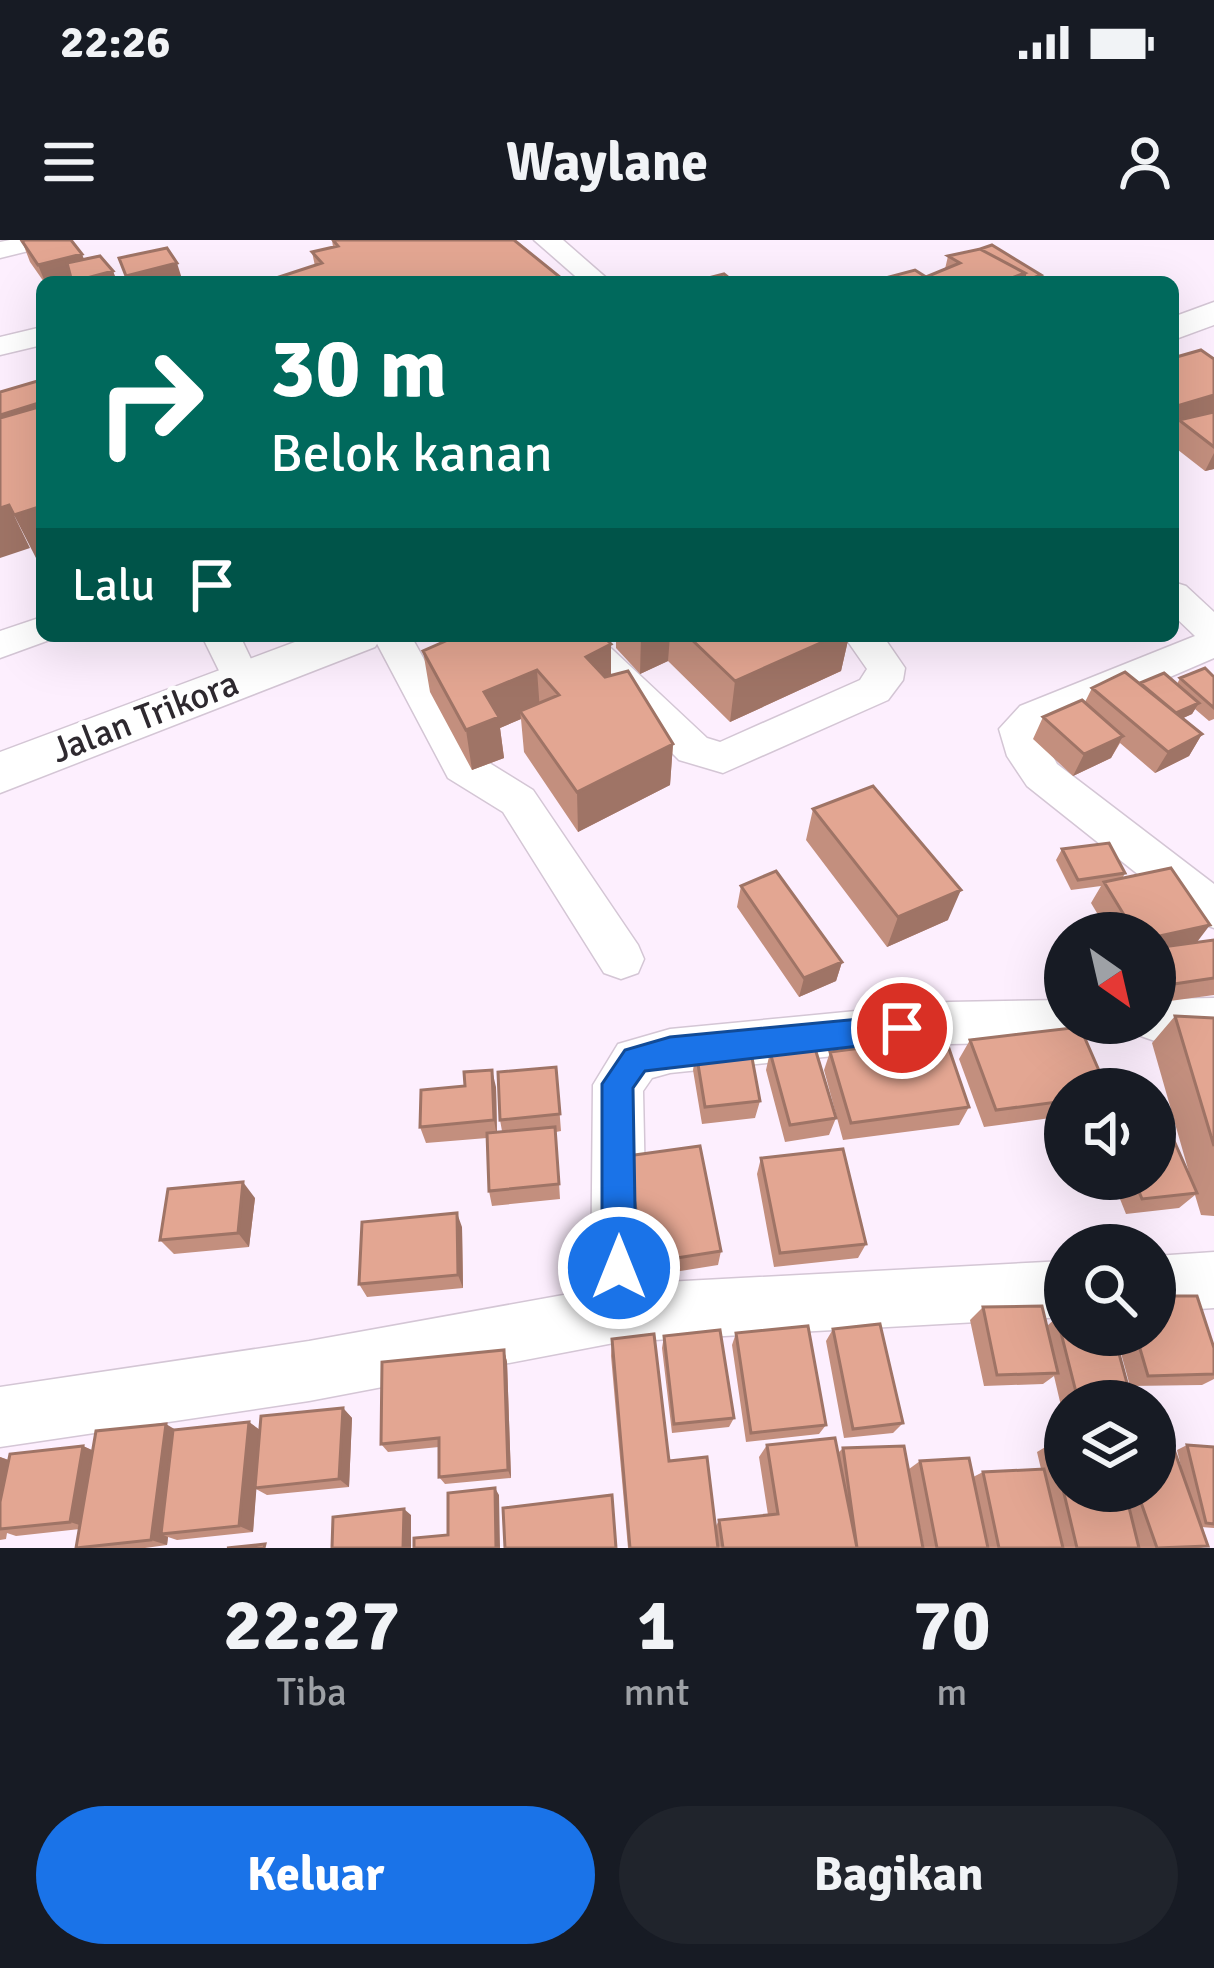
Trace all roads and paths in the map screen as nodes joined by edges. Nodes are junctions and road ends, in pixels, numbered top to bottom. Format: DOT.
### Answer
graph roads {
  1 [pos="44,240"];
  2 [pos="547,240"];
  3 [pos="0,250"];
  4 [pos="591,276"];
  5 [pos="1214,288"];
  6 [pos="1179,301"];
  7 [pos="1214,313"];
  8 [pos="1179,327"];
  9 [pos="36,337"];
  10 [pos="0,346"];
  11 [pos="1179,600"];
  12 [pos="36,631"];
  13 [pos="1214,633"];
  14 [pos="269,642"];
  15 [pos="322,642"];
  16 [pos="395,642"];
  17 [pos="581,642"];
  18 [pos="867,642"];
  19 [pos="1214,643"];
  20 [pos="0,644"];
  21 [pos="231,657"];
  22 [pos="0,742"];
  23 [pos="0,773"];
  24 [pos="1214,909"];
  25 [pos="621,959"];
  26 [pos="1214,1018"];
  27 [pos="1176,1019"];
  28 [pos="1044,1021"];
  29 [pos="1214,1280"];
  30 [pos="1176,1283"];
  31 [pos="1044,1290"];
  32 [pos="619,1313"];
  33 [pos="0,1417"];
  1 -- 3 [label="street"];
  2 -- 4 [label="street"];
  5 -- 6 [label="main road"];
  7 -- 8 [label="main road"];
  9 -- 10 [label="street"];
  11 -- 13 [label="street"];
  12 -- 20 [label="street"];
  14 -- 21 [label="main road, Jalan Trikora"];
  15 -- 21 [label="main road, Jalan Trikora"];
  16 -- 25 [label="street"];
  17 -- 18 [label="street"];
  19 -- 24 [label="street"];
  21 -- 22 [label="main road, Jalan Trikora"];
  21 -- 23 [label="main road, Jalan Trikora"];
  26 -- 27 [label="street"];
  28 -- 32 [label="street"];
  29 -- 30 [label="street"];
  31 -- 32 [label="street"];
  32 -- 33 [label="street"];
}
